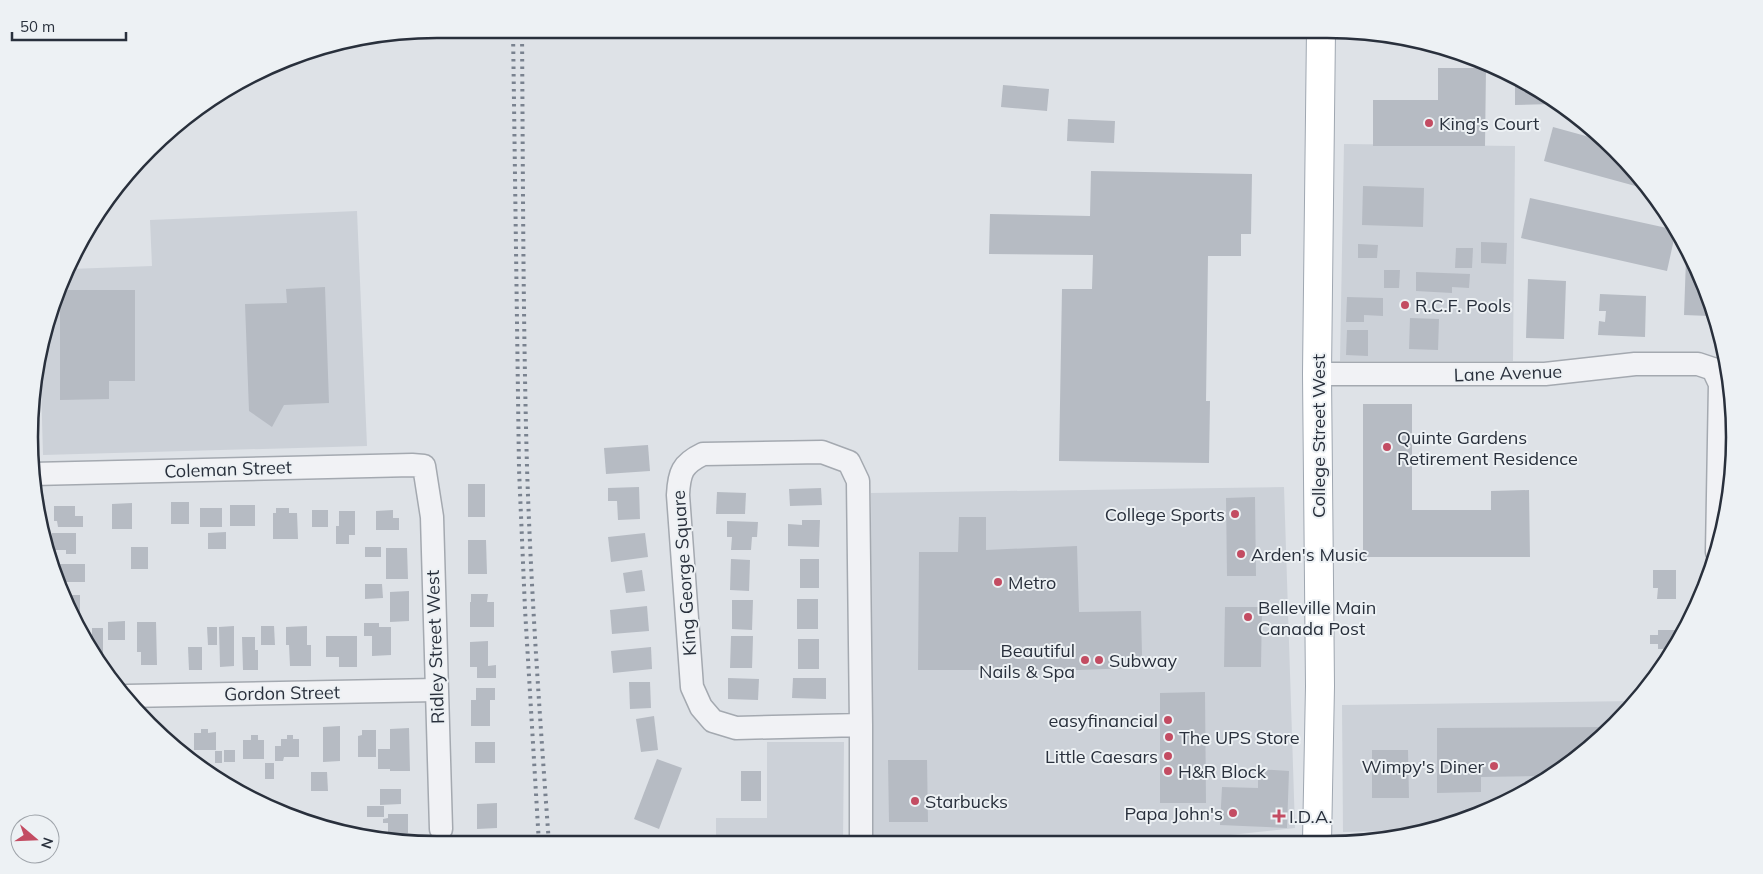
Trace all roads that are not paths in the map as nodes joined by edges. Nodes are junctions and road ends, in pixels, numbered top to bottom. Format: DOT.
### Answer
graph roads {
  1 [pos="1321,38"];
  2 [pos="1317,374"];
  3 [pos="424,466"];
  4 [pos="39,474"];
  5 [pos="1718,517"];
  6 [pos="436,690"];
  7 [pos="133,696"];
  8 [pos="862,725"];
  9 [pos="442,829"];
  10 [pos="861,836"];
  11 [pos="1317,836"];
  1 -- 2 [label="main road, College Street West"];
  2 -- 5 [label="street, Lane Avenue"];
  2 -- 11 [label="main road, College Street West"];
  3 -- 4 [label="street, Coleman Street"];
  3 -- 6 [label="street, Ridley Street West"];
  6 -- 7 [label="street, Gordon Street"];
  6 -- 9 [label="street, Ridley Street West"];
  8 -- 8 [label="street, King George Square"];
  8 -- 10 [label="street, King George Square"];
}
